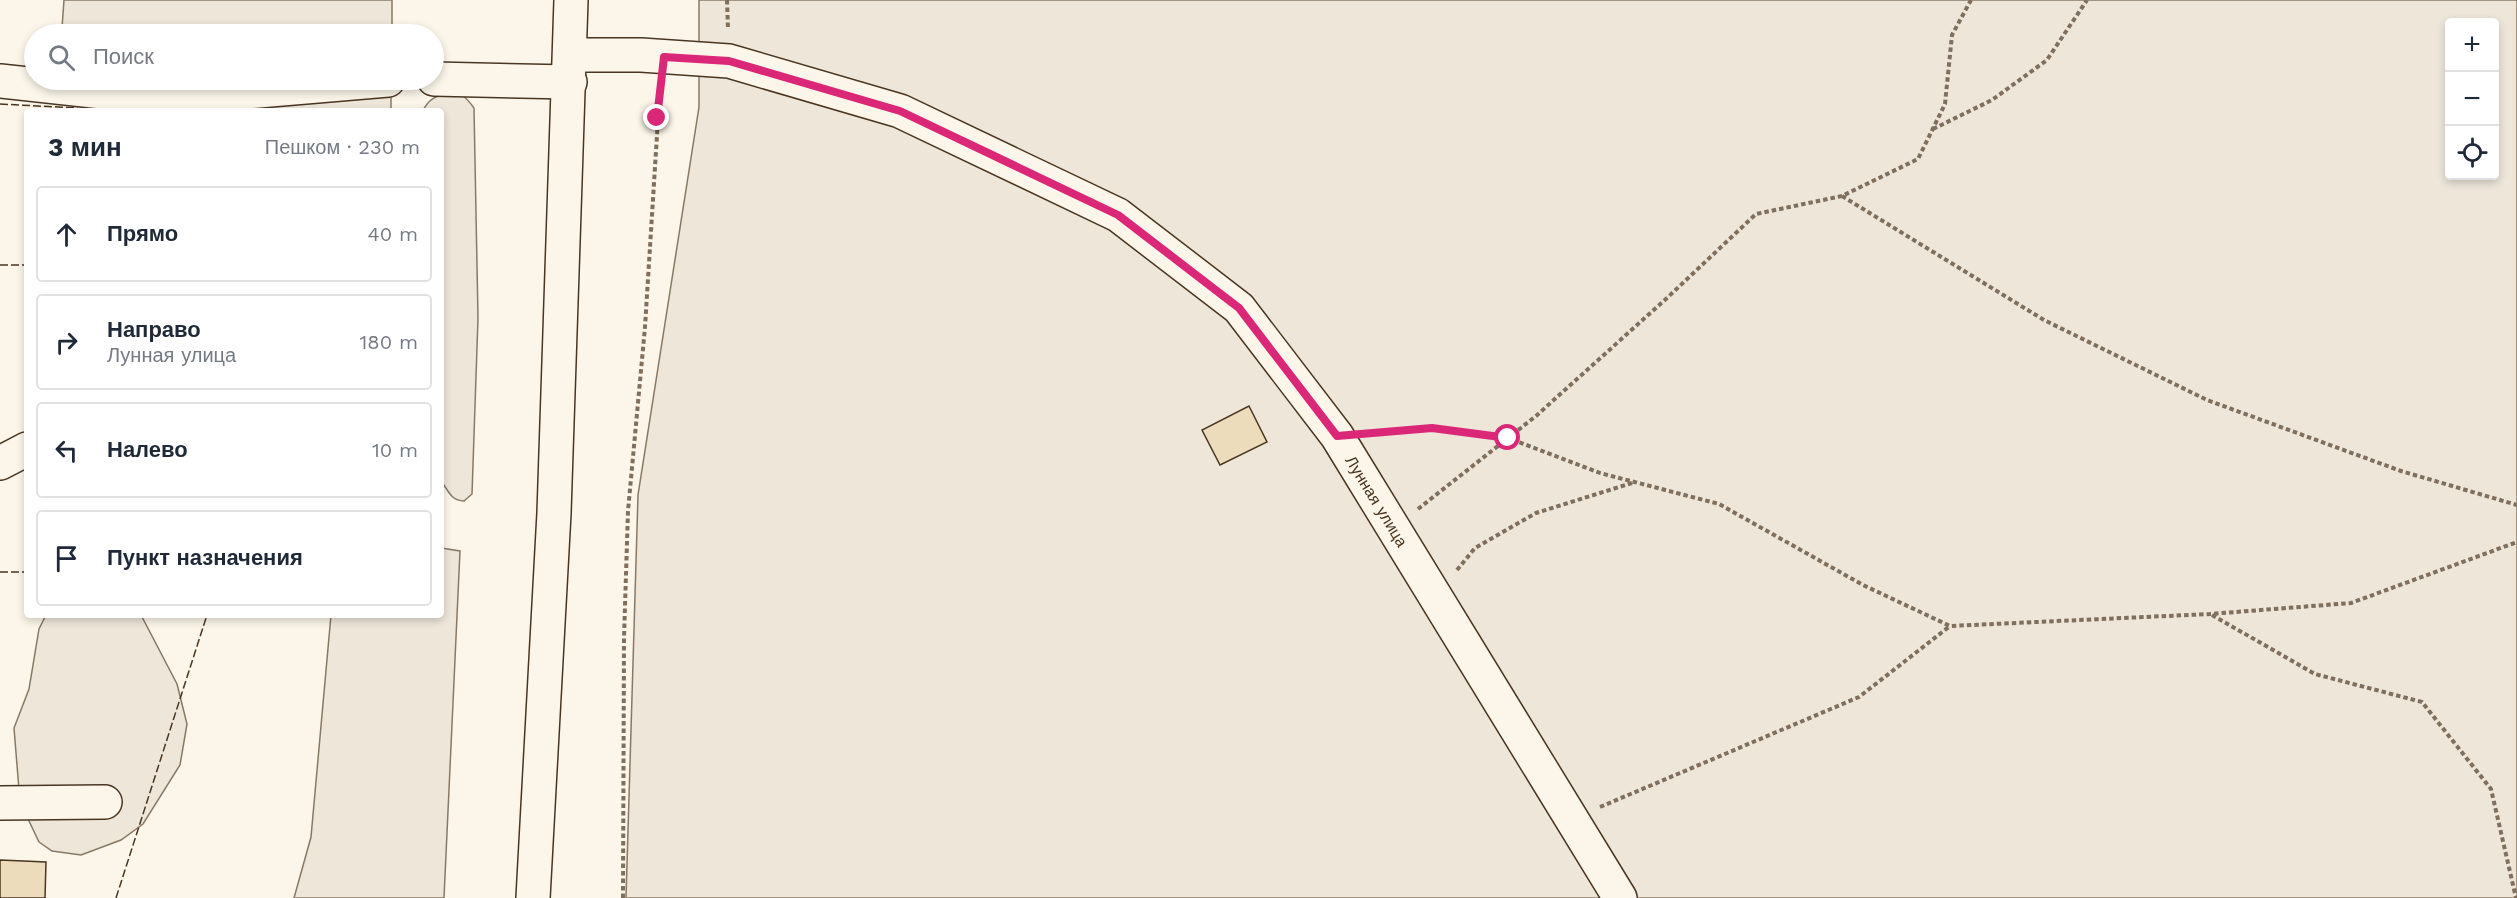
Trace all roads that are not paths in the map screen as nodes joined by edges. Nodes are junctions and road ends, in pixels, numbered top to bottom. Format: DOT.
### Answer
graph roads {
  1 [pos="572,0"];
  2 [pos="570,68"];
  3 [pos="444,78"];
  4 [pos="0,81"];
  5 [pos="24,86"];
  6 [pos="40,90"];
  7 [pos="271,90"];
  8 [pos="89,101"];
  9 [pos="24,451"];
  10 [pos="0,464"];
  11 [pos="105,802"];
  12 [pos="0,803"];
  13 [pos="533,898"];
  14 [pos="1620,898"];
  1 -- 2 [label="street"];
  2 -- 3 [label="street, Лунная улица"];
  2 -- 13 [label="street"];
  2 -- 14 [label="street, Лунная улица"];
  4 -- 5 [label="street"];
  6 -- 8 [label="street"];
  7 -- 8 [label="street"];
  9 -- 10 [label="street"];
  11 -- 12 [label="street"];
}
